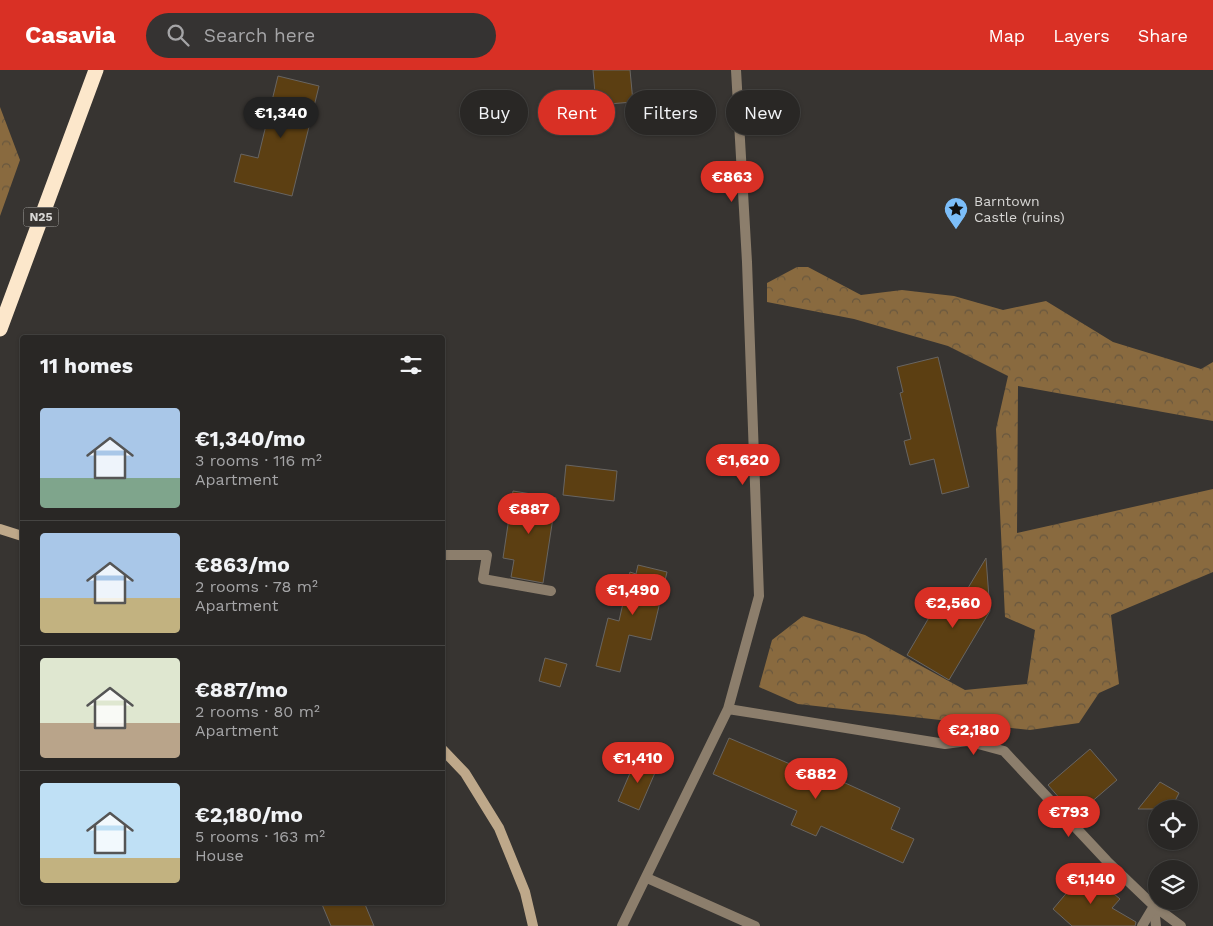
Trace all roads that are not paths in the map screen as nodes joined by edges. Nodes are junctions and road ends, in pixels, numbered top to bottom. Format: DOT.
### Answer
graph roads {
  1 [pos="96,70"];
  2 [pos="736,70"];
  3 [pos="0,329"];
  4 [pos="0,529"];
  5 [pos="20,535"];
  6 [pos="445,555"];
  7 [pos="551,591"];
  8 [pos="728,709"];
  9 [pos="445,752"];
  10 [pos="647,878"];
  11 [pos="1148,900"];
  12 [pos="1152,910"];
  13 [pos="1154,910"];
  14 [pos="1159,910"];
  15 [pos="533,926"];
  16 [pos="622,926"];
  17 [pos="755,926"];
  18 [pos="1142,926"];
  19 [pos="1156,926"];
  20 [pos="1181,926"];
  1 -- 3 [label="highway, N25"];
  2 -- 8 [label="street"];
  4 -- 5 [label="street"];
  6 -- 7 [label="street"];
  8 -- 10 [label="street"];
  8 -- 11 [label="street"];
  9 -- 15 [label="street"];
  10 -- 16 [label="street"];
  10 -- 17 [label="street"];
  12 -- 18 [label="street"];
  13 -- 19 [label="street"];
  14 -- 20 [label="street"];
}
